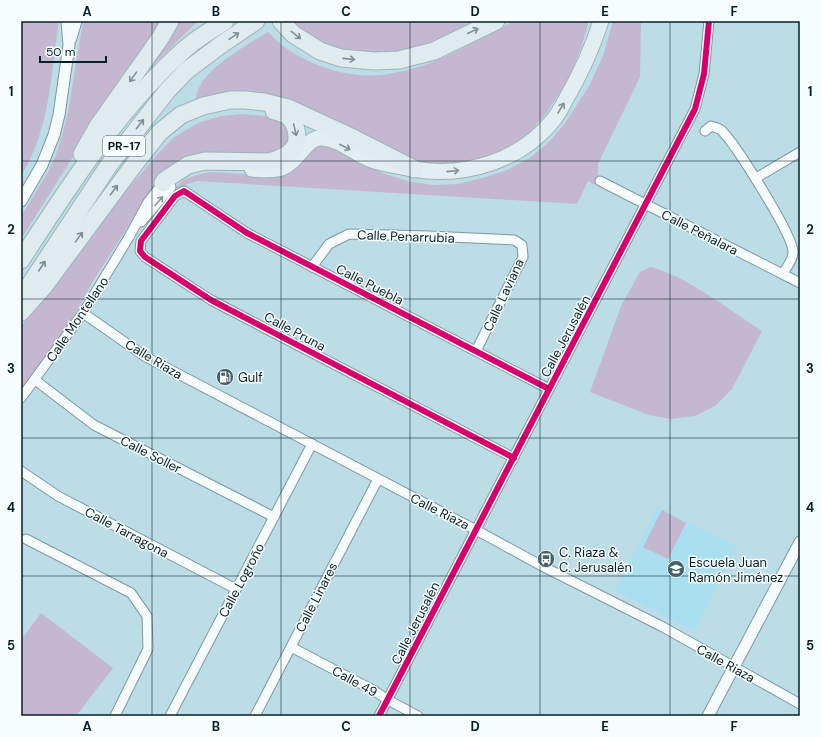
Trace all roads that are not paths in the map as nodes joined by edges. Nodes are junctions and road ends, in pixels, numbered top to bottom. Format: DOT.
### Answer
graph roads {
  1 [pos="68,21"];
  2 [pos="76,21"];
  3 [pos="170,21"];
  4 [pos="203,21"];
  5 [pos="225,21"];
  6 [pos="256,21"];
  7 [pos="281,21"];
  8 [pos="496,21"];
  9 [pos="601,21"];
  10 [pos="709,21"];
  11 [pos="68,45"];
  12 [pos="139,95"];
  13 [pos="705,131"];
  14 [pos="799,155"];
  15 [pos="132,166"];
  16 [pos="414,169"];
  17 [pos="756,178"];
  18 [pos="600,181"];
  19 [pos="173,187"];
  20 [pos="21,201"];
  21 [pos="646,204"];
  22 [pos="51,214"];
  23 [pos="514,240"];
  24 [pos="21,260"];
  25 [pos="312,267"];
  26 [pos="783,274"];
  27 [pos="800,283"];
  28 [pos="21,298"];
  29 [pos="21,312"];
  30 [pos="83,313"];
  31 [pos="476,351"];
  32 [pos="35,380"];
  33 [pos="549,389"];
  34 [pos="21,398"];
  35 [pos="312,444"];
  36 [pos="514,458"];
  37 [pos="21,471"];
  38 [pos="378,479"];
  39 [pos="274,517"];
  40 [pos="476,530"];
  41 [pos="26,539"];
  42 [pos="800,542"];
  43 [pos="236,589"];
  44 [pos="291,647"];
  45 [pos="734,667"];
  46 [pos="388,700"];
  47 [pos="800,704"];
  48 [pos="115,716"];
  49 [pos="170,716"];
  50 [pos="255,716"];
  51 [pos="379,716"];
  52 [pos="418,716"];
  53 [pos="708,716"];
  1 -- 11 [label="street"];
  2 -- 11 [label="street"];
  3 -- 22 [label="highway, one-way"];
  4 -- 12 [label="highway"];
  5 -- 12 [label="highway, PR-17"];
  28 -- 6 [label="highway, PR-17, one-way"];
  7 -- 8 [label="highway, one-way"];
  16 -- 9 [label="highway, one-way"];
  10 -- 21 [label="street, Calle Jerusalén"];
  11 -- 20 [label="street"];
  12 -- 22 [label="highway, PR-17"];
  13 -- 17 [label="street"];
  14 -- 17 [label="street"];
  15 -- 16 [label="highway"];
  15 -- 19 [label="highway, one-way"];
  29 -- 15 [label="highway, one-way"];
  19 -- 16 [label="highway, one-way"];
  17 -- 26 [label="street"];
  18 -- 21 [label="street, Calle Peñalara"];
  19 -- 25 [label="street, Calle Puebla"];
  19 -- 30 [label="street, Calle Montellano"];
  19 -- 36 [label="street, Calle Pruna"];
  21 -- 26 [label="street, Calle Peñalara"];
  21 -- 33 [label="street, Calle Jerusalén"];
  22 -- 24 [label="highway, PR-17"];
  23 -- 25 [label="street, Calle Penarrubia"];
  23 -- 31 [label="street, Calle Laviana"];
  25 -- 31 [label="street, Calle Puebla"];
  26 -- 27 [label="street, Calle Peñalara"];
  30 -- 32 [label="street, Calle Montellano"];
  30 -- 35 [label="street, Calle Riaza"];
  31 -- 33 [label="street, Calle Puebla"];
  32 -- 34 [label="street, Calle Montellano"];
  32 -- 39 [label="street, Calle Soller"];
  33 -- 36 [label="street, Calle Jerusalén"];
  35 -- 38 [label="street, Calle Riaza"];
  35 -- 39 [label="street, Calle Logroño"];
  36 -- 40 [label="street, Calle Jerusalén"];
  37 -- 43 [label="street, Calle Tarragona"];
  38 -- 40 [label="street, Calle Riaza"];
  38 -- 44 [label="street, Calle Linares"];
  39 -- 43 [label="street, Calle Logroño"];
  40 -- 45 [label="street, Calle Riaza"];
  40 -- 46 [label="street, Calle Jerusalén"];
  41 -- 48 [label="street"];
  42 -- 45 [label="street"];
  43 -- 49 [label="street, Calle Logroño"];
  44 -- 46 [label="street, Calle 49"];
  44 -- 50 [label="street, Calle Linares"];
  45 -- 47 [label="street, Calle Riaza"];
  45 -- 53 [label="street"];
  46 -- 51 [label="street, Calle Jerusalén"];
  46 -- 52 [label="street, Calle 49"];
}
